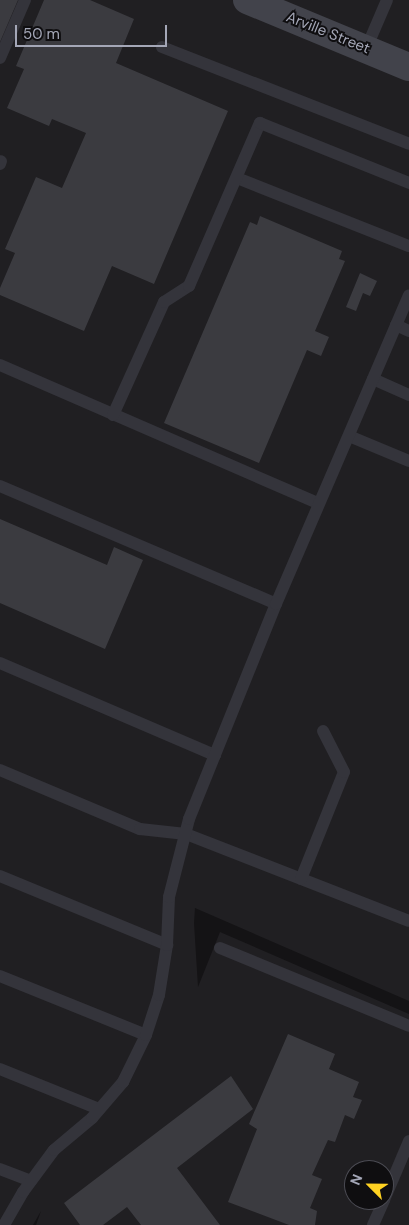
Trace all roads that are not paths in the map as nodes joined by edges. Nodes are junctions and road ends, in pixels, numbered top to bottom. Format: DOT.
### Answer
graph roads {
  1 [pos="25,0"];
  2 [pos="247,0"];
  3 [pos="387,0"];
  4 [pos="162,47"];
  5 [pos="366,49"];
  6 [pos="0,58"];
  7 [pos="409,67"];
  8 [pos="409,144"];
  9 [pos="237,178"];
  10 [pos="409,183"];
  11 [pos="409,246"];
  12 [pos="409,296"];
  13 [pos="396,325"];
  14 [pos="409,330"];
  15 [pos="0,365"];
  16 [pos="373,379"];
  17 [pos="409,394"];
  18 [pos="113,415"];
  19 [pos="349,436"];
  20 [pos="409,461"];
  21 [pos="0,486"];
  22 [pos="318,503"];
  23 [pos="276,604"];
  24 [pos="0,663"];
  25 [pos="323,731"];
  26 [pos="215,755"];
  27 [pos="0,770"];
  28 [pos="186,834"];
  29 [pos="0,876"];
  30 [pos="301,879"];
  31 [pos="409,921"];
  32 [pos="167,945"];
  33 [pos="220,948"];
  34 [pos="0,976"];
  35 [pos="409,1026"];
  36 [pos="146,1034"];
  37 [pos="0,1069"];
  38 [pos="99,1109"];
  39 [pos="409,1141"];
  40 [pos="0,1169"];
  41 [pos="394,1176"];
  42 [pos="31,1181"];
  43 [pos="380,1210"];
  44 [pos="4,1225"];
  45 [pos="373,1225"];
  1 -- 6 [label="lane"];
  2 -- 5 [label="main road, Arville Street"];
  3 -- 5 [label="lane"];
  4 -- 8 [label="lane"];
  5 -- 7 [label="main road, Arville Street"];
  9 -- 10 [label="lane"];
  9 -- 11 [label="lane"];
  9 -- 18 [label="lane"];
  12 -- 13 [label="lane"];
  13 -- 14 [label="lane"];
  13 -- 16 [label="lane"];
  15 -- 18 [label="lane"];
  16 -- 17 [label="lane"];
  16 -- 19 [label="lane"];
  18 -- 22 [label="lane"];
  19 -- 20 [label="lane"];
  19 -- 22 [label="lane"];
  21 -- 23 [label="lane"];
  22 -- 23 [label="lane"];
  23 -- 26 [label="lane"];
  24 -- 26 [label="lane"];
  25 -- 30 [label="lane"];
  26 -- 28 [label="lane"];
  27 -- 28 [label="lane"];
  28 -- 30 [label="lane"];
  28 -- 32 [label="lane"];
  29 -- 32 [label="lane"];
  30 -- 31 [label="lane"];
  32 -- 36 [label="lane"];
  33 -- 35 [label="lane"];
  34 -- 36 [label="lane"];
  36 -- 38 [label="lane"];
  37 -- 38 [label="lane"];
  38 -- 42 [label="lane"];
  39 -- 41 [label="lane"];
  40 -- 42 [label="lane"];
  42 -- 44 [label="lane"];
  43 -- 45 [label="lane"];
}
